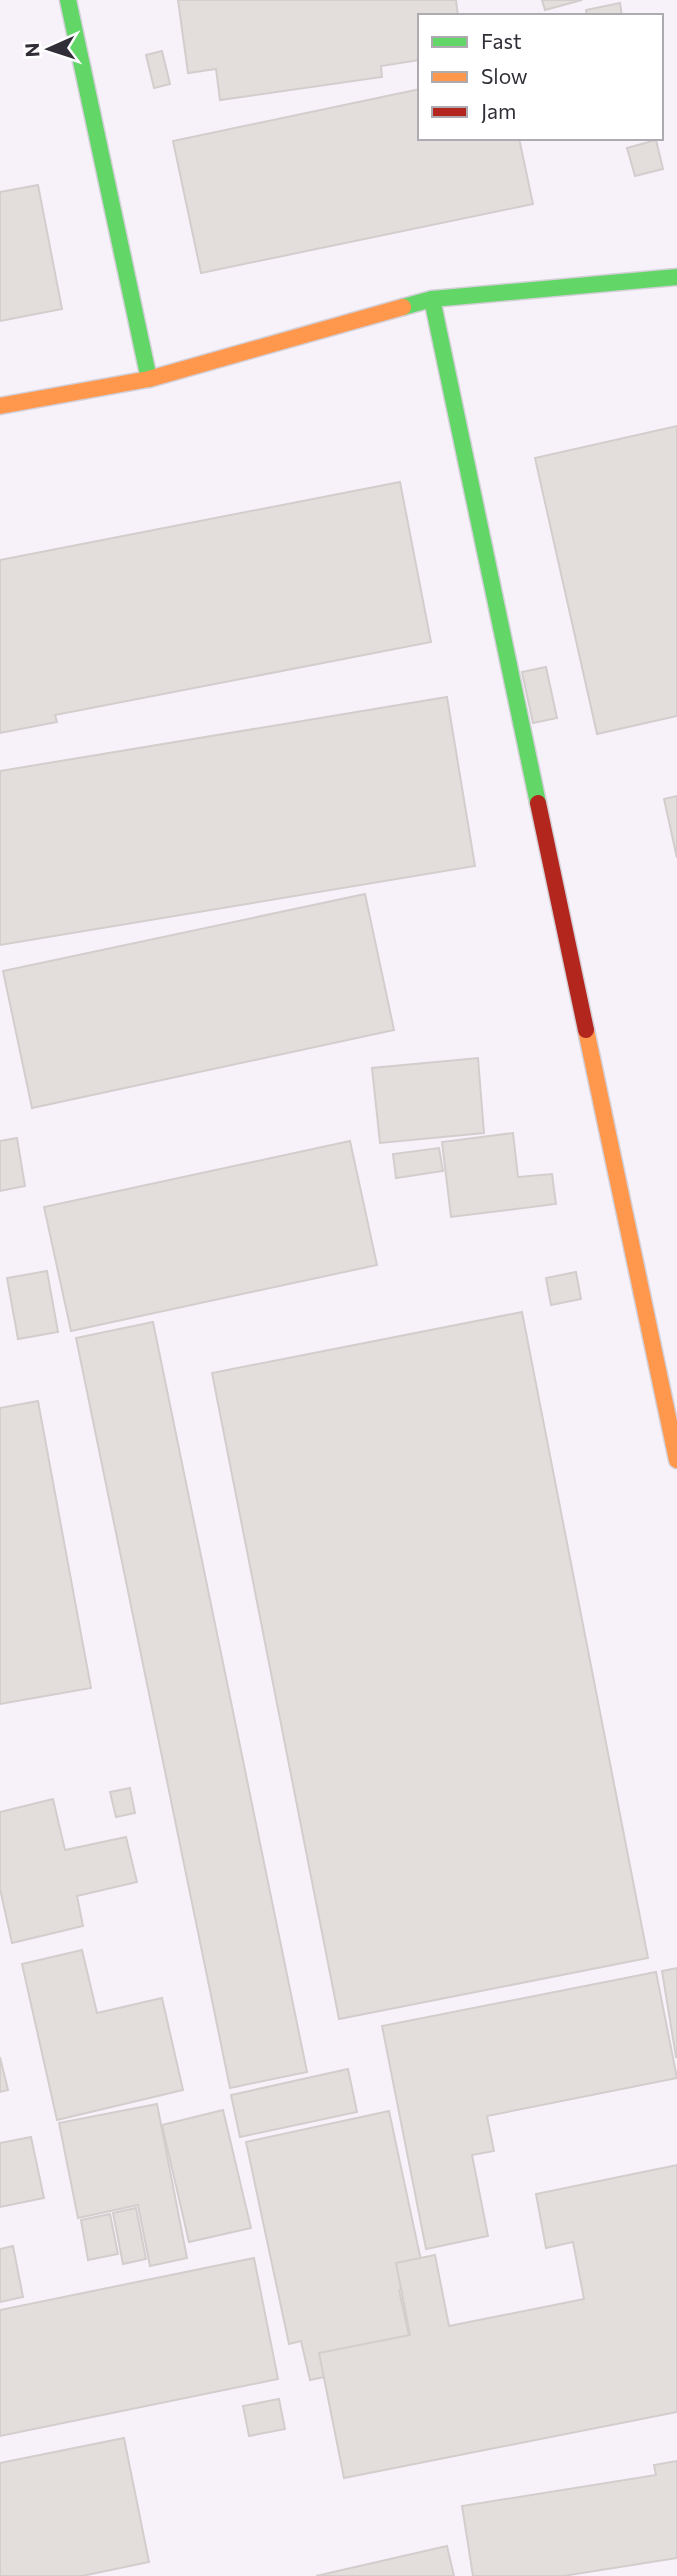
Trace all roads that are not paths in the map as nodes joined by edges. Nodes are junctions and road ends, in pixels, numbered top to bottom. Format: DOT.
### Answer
graph roads {
  1 [pos="68,0"];
  2 [pos="677,277"];
  3 [pos="432,299"];
  4 [pos="149,379"];
  5 [pos="0,406"];
  6 [pos="677,1460"];
  1 -- 4 [label="street"];
  2 -- 3 [label="street"];
  3 -- 4 [label="street"];
  3 -- 6 [label="street"];
  4 -- 5 [label="street"];
}
